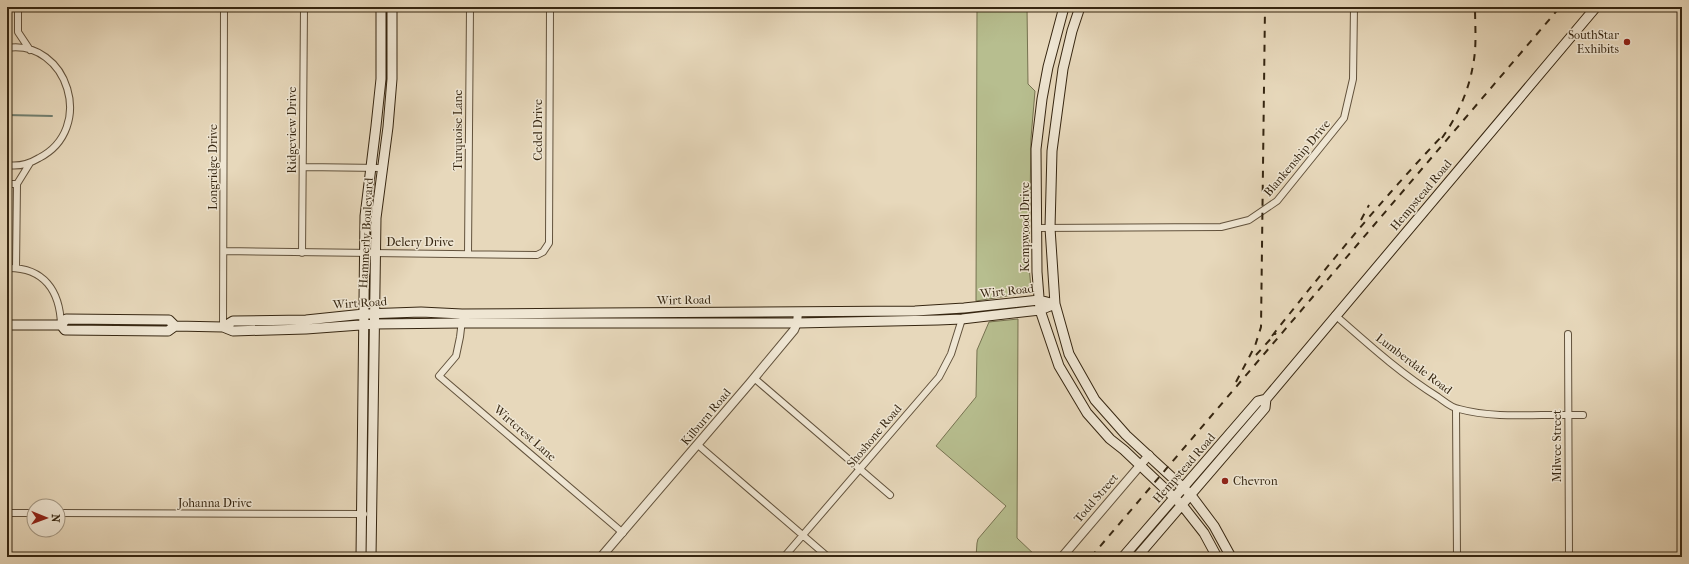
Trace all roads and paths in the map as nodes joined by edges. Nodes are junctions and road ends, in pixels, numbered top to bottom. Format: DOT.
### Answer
graph roads {
  1 [pos="8,7"];
  2 [pos="18,7"];
  3 [pos="224,7"];
  4 [pos="304,7"];
  5 [pos="381,7"];
  6 [pos="392,7"];
  7 [pos="470,7"];
  8 [pos="550,7"];
  9 [pos="1064,7"];
  10 [pos="1080,7"];
  11 [pos="1354,7"];
  12 [pos="1596,7"];
  13 [pos="7,32"];
  14 [pos="18,32"];
  15 [pos="7,48"];
  16 [pos="30,50"];
  17 [pos="381,61"];
  18 [pos="392,62"];
  19 [pos="30,163"];
  20 [pos="7,165"];
  21 [pos="303,167"];
  22 [pos="370,167"];
  23 [pos="381,168"];
  24 [pos="7,184"];
  25 [pos="17,184"];
  26 [pos="1037,228"];
  27 [pos="1050,228"];
  28 [pos="224,251"];
  29 [pos="543,252"];
  30 [pos="302,253"];
  31 [pos="365,253"];
  32 [pos="375,253"];
  33 [pos="468,254"];
  34 [pos="7,268"];
  35 [pos="16,268"];
  36 [pos="1039,300"];
  37 [pos="1055,304"];
  38 [pos="1040,310"];
  39 [pos="798,312"];
  40 [pos="369,314"];
  41 [pos="1335,315"];
  42 [pos="462,318"];
  43 [pos="962,319"];
  44 [pos="797,323"];
  45 [pos="7,325"];
  46 [pos="62,325"];
  47 [pos="370,325"];
  48 [pos="223,326"];
  49 [pos="1568,334"];
  50 [pos="754,378"];
  51 [pos="1090,391"];
  52 [pos="1266,398"];
  53 [pos="1078,400"];
  54 [pos="1456,409"];
  55 [pos="1568,414"];
  56 [pos="1583,414"];
  57 [pos="368,425"];
  58 [pos="698,445"];
  59 [pos="1149,455"];
  60 [pos="1140,465"];
  61 [pos="860,469"];
  62 [pos="1184,487"];
  63 [pos="1190,494"];
  64 [pos="890,495"];
  65 [pos="1174,498"];
  66 [pos="1182,505"];
  67 [pos="7,513"];
  68 [pos="26,513"];
  69 [pos="66,513"];
  70 [pos="362,514"];
  71 [pos="372,515"];
  72 [pos="622,533"];
  73 [pos="803,536"];
  74 [pos="1397,556"];
  75 [pos="362,557"];
  76 [pos="371,557"];
  77 [pos="601,557"];
  78 [pos="784,557"];
  79 [pos="828,557"];
  80 [pos="1062,557"];
  81 [pos="1124,557"];
  82 [pos="1137,557"];
  83 [pos="1217,557"];
  84 [pos="1231,557"];
  85 [pos="1340,557"];
  86 [pos="1457,557"];
  87 [pos="1568,557"];
  1 -- 13 [label="street"];
  2 -- 14 [label="street"];
  3 -- 28 [label="street, Longridge Drive"];
  4 -- 21 [label="street, Ridgeview Drive"];
  5 -- 17 [label="main road, Hammerly Boulevard"];
  6 -- 18 [label="main road, Hammerly Boulevard"];
  7 -- 33 [label="street, Turquoise Lane"];
  8 -- 29 [label="street, Cedel Drive"];
  9 -- 26 [label="main road, Kempwood Drive"];
  10 -- 27 [label="main road"];
  11 -- 27 [label="street, Blankenship Drive"];
  12 -- 41 [label="main road, Hempstead Road"];
  13 -- 14 [label="street"];
  14 -- 16 [label="street"];
  15 -- 16 [label="street"];
  16 -- 19 [label="street"];
  17 -- 18 [label="main road"];
  17 -- 22 [label="main road, Hammerly Boulevard"];
  18 -- 23 [label="main road, Hammerly Boulevard"];
  19 -- 20 [label="street"];
  19 -- 25 [label="street"];
  21 -- 22 [label="street"];
  21 -- 30 [label="street, Ridgeview Drive"];
  22 -- 23 [label="street"];
  22 -- 31 [label="main road, Hammerly Boulevard"];
  23 -- 32 [label="main road, Hammerly Boulevard"];
  24 -- 25 [label="street"];
  25 -- 35 [label="street"];
  26 -- 27 [label="street, Blankenship Drive"];
  26 -- 36 [label="main road, Kempwood Drive"];
  27 -- 37 [label="main road"];
  28 -- 30 [label="street, Delery Drive"];
  28 -- 48 [label="street, Longridge Drive"];
  29 -- 33 [label="street, Delery Drive"];
  30 -- 31 [label="street, Delery Drive"];
  31 -- 32 [label="street, Delery Drive"];
  31 -- 40 [label="main road, Hammerly Boulevard"];
  32 -- 33 [label="street, Delery Drive"];
  32 -- 40 [label="main road, Hammerly Boulevard"];
  34 -- 35 [label="street"];
  35 -- 46 [label="street"];
  36 -- 37 [label="main road, Wirt Road"];
  36 -- 38 [label="main road, Kempwood Drive"];
  36 -- 39 [label="main road, Wirt Road"];
  37 -- 38 [label="main road, Wirt Road"];
  37 -- 51 [label="main road"];
  38 -- 43 [label="main road, Wirt Road"];
  38 -- 53 [label="main road, Kempwood Drive"];
  39 -- 42 [label="main road, Wirt Road"];
  39 -- 44 [label="street, Kilburn Road"];
  40 -- 42 [label="main road, Wirt Road"];
  40 -- 47 [label="main road, Hammerly Boulevard"];
  40 -- 48 [label="main road, Wirt Road"];
  41 -- 52 [label="main road, Hempstead Road"];
  41 -- 54 [label="street, Lumberdale Road"];
  42 -- 44 [label="main road, Wirt Road"];
  42 -- 47 [label="main road, Wirt Road"];
  42 -- 72 [label="street, Wirtcrest Lane"];
  43 -- 44 [label="main road, Wirt Road"];
  43 -- 61 [label="street, Shoshone Road"];
  44 -- 50 [label="street, Kilburn Road"];
  45 -- 46 [label="main road, Wirt Road"];
  46 -- 48 [label="main road, Wirt Road"];
  47 -- 48 [label="main road, Wirt Road"];
  47 -- 57 [label="main road, Hammerly Boulevard"];
  49 -- 55 [label="street, Milwee Street"];
  50 -- 58 [label="street, Kilburn Road"];
  50 -- 61 [label="street"];
  51 -- 53 [label="main road"];
  51 -- 59 [label="main road"];
  52 -- 62 [label="main road, Hempstead Road"];
  52 -- 63 [label="main road, Hempstead Road"];
  53 -- 60 [label="main road, Kempwood Drive"];
  54 -- 55 [label="street, Lumberdale Road"];
  54 -- 86 [label="street"];
  55 -- 56 [label="street, Lumberdale Road"];
  55 -- 87 [label="street, Milwee Street"];
  57 -- 70 [label="main road, Hammerly Boulevard"];
  57 -- 71 [label="main road, Hammerly Boulevard"];
  58 -- 72 [label="street, Kilburn Road"];
  58 -- 73 [label="street"];
  59 -- 60 [label="street, Todd Street"];
  59 -- 62 [label="main road"];
  60 -- 65 [label="main road, Kempwood Drive"];
  60 -- 80 [label="street, Todd Street"];
  61 -- 64 [label="street"];
  61 -- 73 [label="street, Shoshone Road"];
  62 -- 63 [label="main road"];
  62 -- 65 [label="main road, Hempstead Road"];
  63 -- 66 [label="main road, Hempstead Road"];
  63 -- 84 [label="main road"];
  65 -- 66 [label="main road, Kempwood Drive"];
  65 -- 81 [label="main road, Hempstead Road"];
  66 -- 82 [label="main road, Hempstead Road"];
  66 -- 83 [label="main road, Kempwood Drive"];
  67 -- 68 [label="street"];
  69 -- 70 [label="street, Johanna Drive"];
  70 -- 71 [label="street, Johanna Drive"];
  70 -- 75 [label="main road, Hammerly Boulevard"];
  71 -- 76 [label="main road, Hammerly Boulevard"];
  72 -- 77 [label="street"];
  73 -- 78 [label="street, Shoshone Road"];
  73 -- 79 [label="street"];
  74 -- 85 [label="street"];
}
